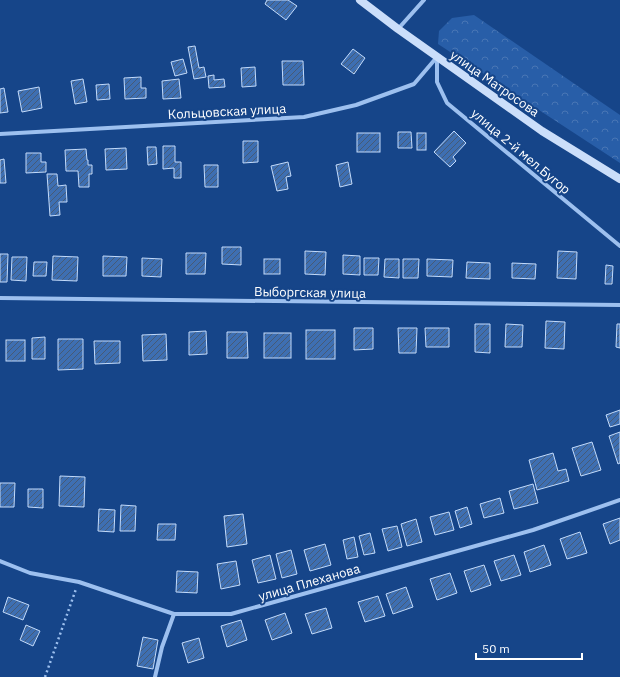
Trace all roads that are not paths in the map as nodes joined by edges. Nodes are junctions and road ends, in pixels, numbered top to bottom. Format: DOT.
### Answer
graph roads {
  1 [pos="360,0"];
  2 [pos="424,0"];
  3 [pos="398,29"];
  4 [pos="437,57"];
  5 [pos="0,134"];
  6 [pos="620,179"];
  7 [pos="620,246"];
  8 [pos="0,298"];
  9 [pos="620,305"];
  10 [pos="620,500"];
  11 [pos="0,561"];
  12 [pos="174,614"];
  13 [pos="155,677"];
  1 -- 3 [label="main road, улица Матросова"];
  2 -- 3 [label="street"];
  3 -- 4 [label="main road, улица Матросова"];
  4 -- 5 [label="street, Кольцовская улица"];
  4 -- 6 [label="main road, улица Матросова"];
  4 -- 7 [label="street, улица 2-й мел.Бугор"];
  8 -- 9 [label="street, Выборгская улица"];
  10 -- 12 [label="street, улица Плеханова"];
  11 -- 12 [label="street, улица Плеханова"];
  12 -- 13 [label="street"];
}
